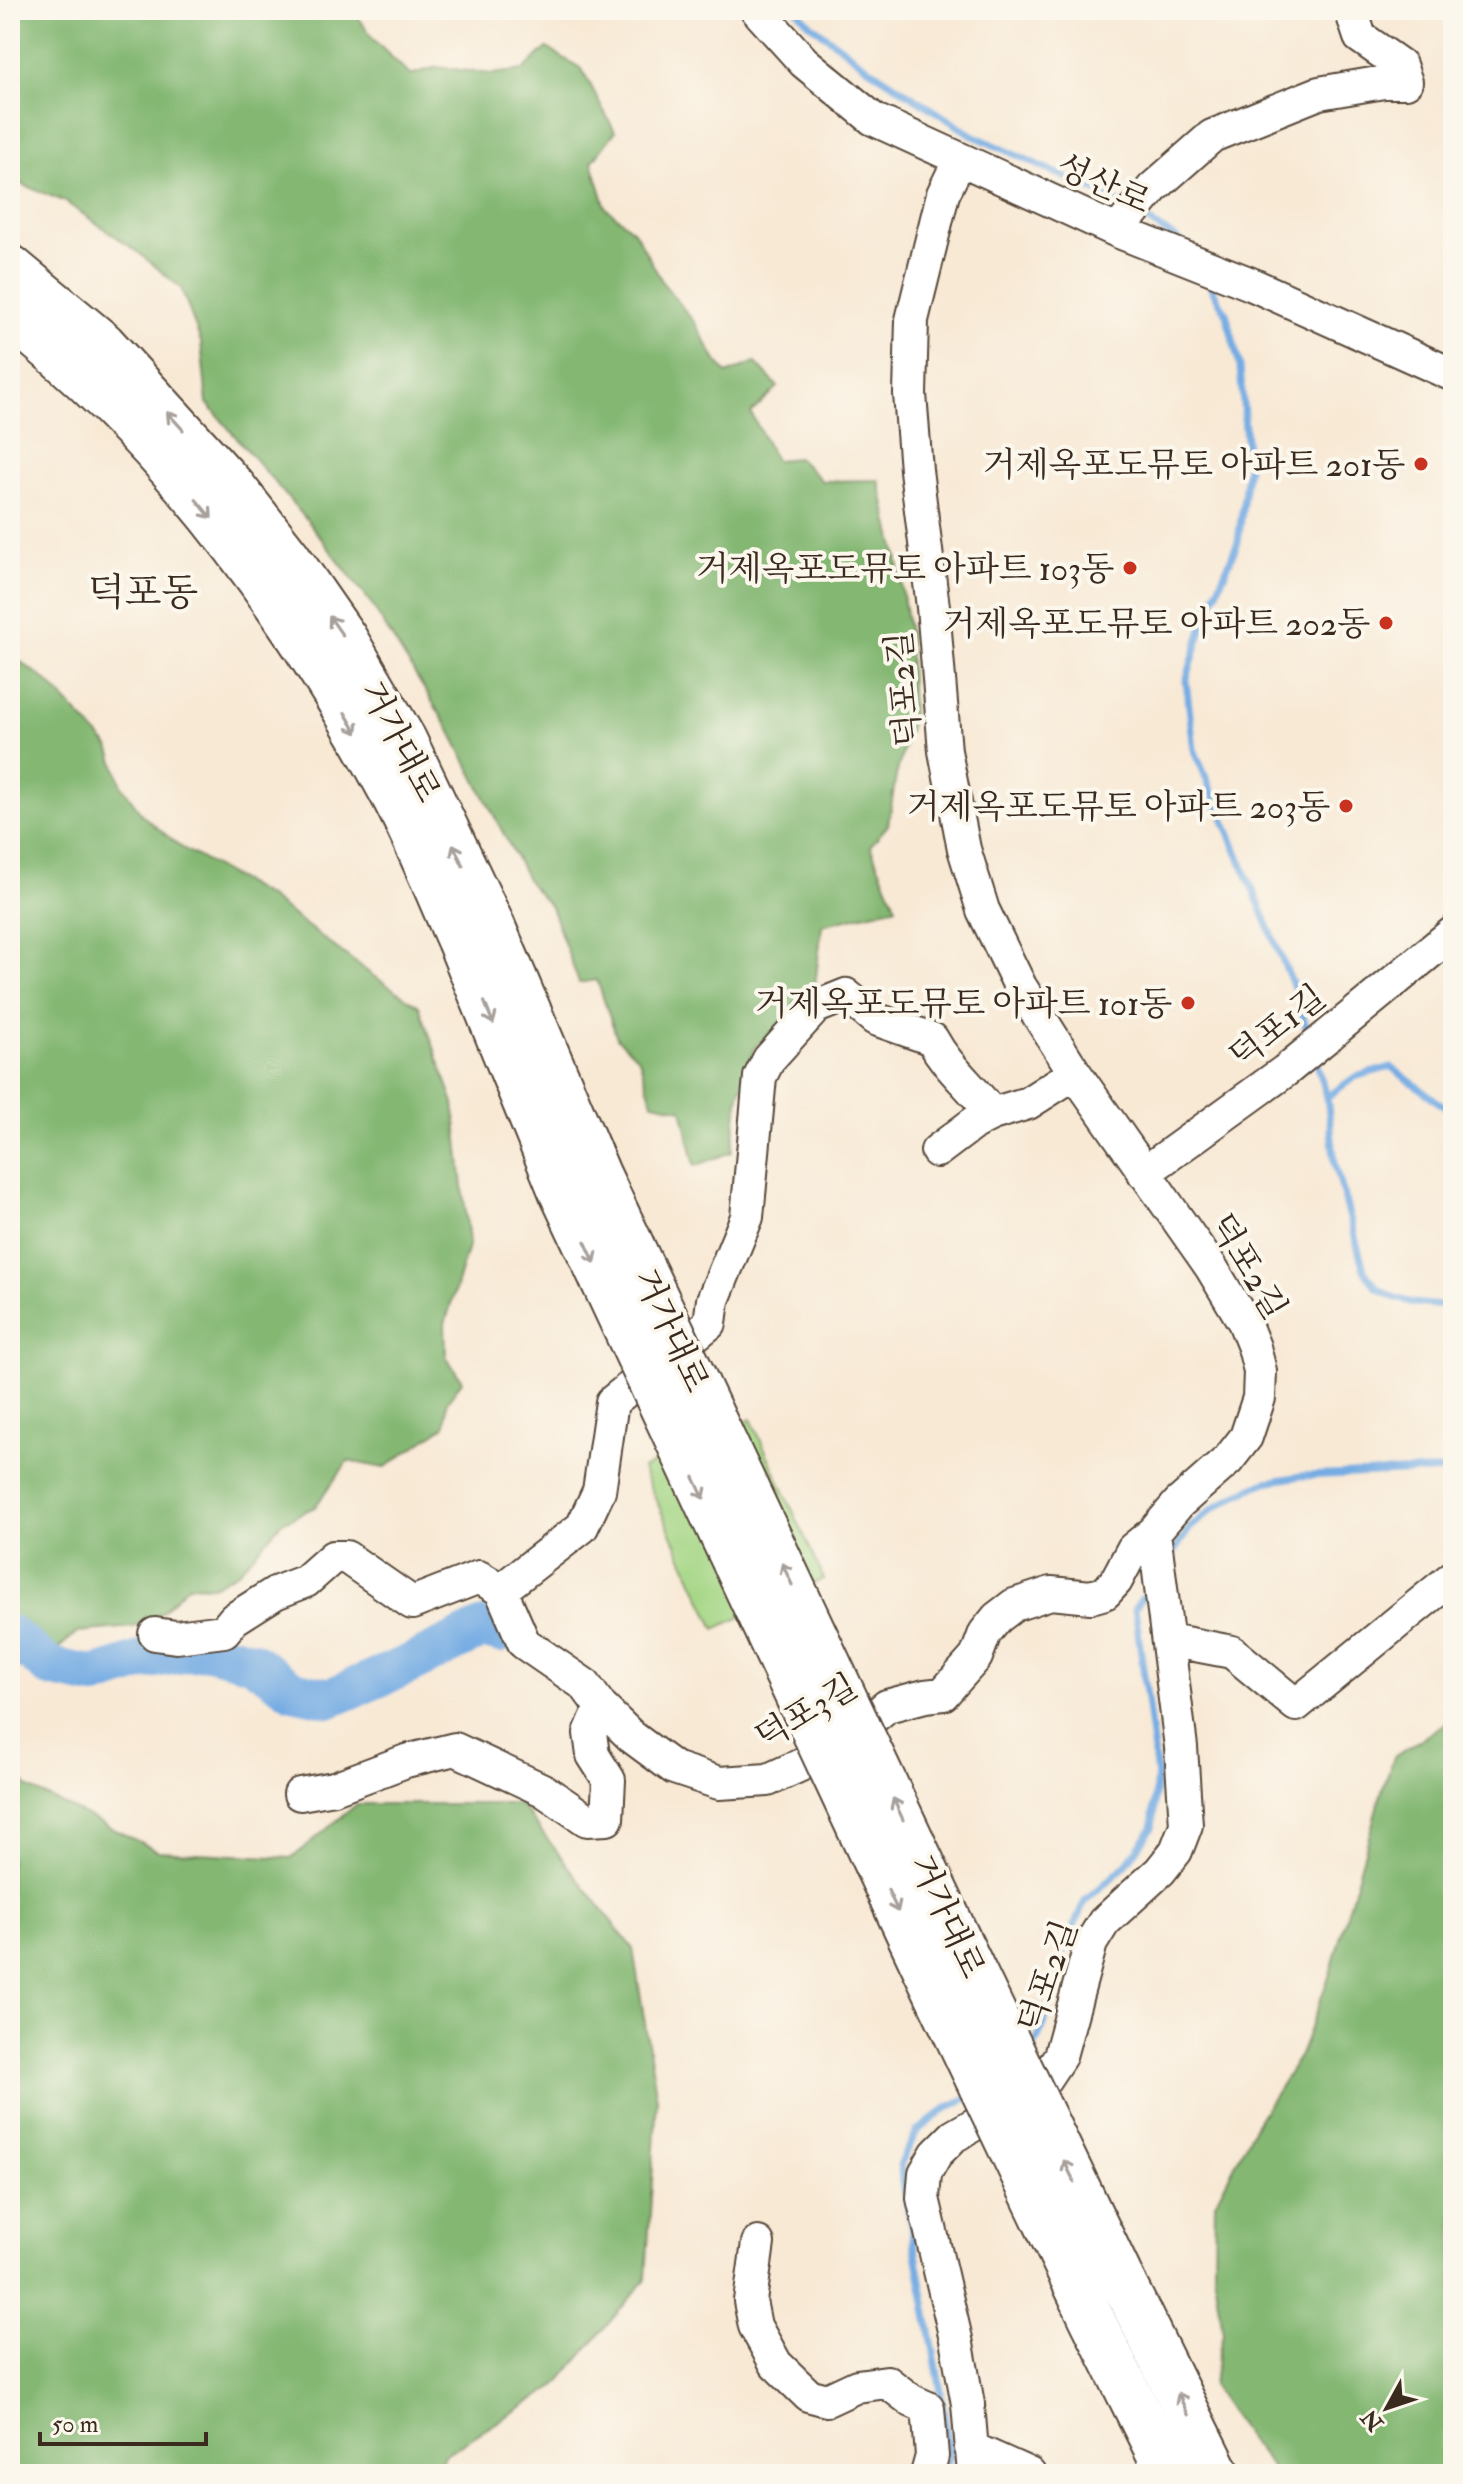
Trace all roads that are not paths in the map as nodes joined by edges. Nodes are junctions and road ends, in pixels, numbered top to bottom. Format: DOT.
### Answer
graph roads {
  1 [pos="1351,10"];
  2 [pos="771,15"];
  3 [pos="960,159"];
  4 [pos="1117,231"];
  5 [pos="10,267"];
  6 [pos="10,316"];
  7 [pos="10,343"];
  8 [pos="1453,375"];
  9 [pos="103,398"];
  10 [pos="476,933"];
  11 [pos="1453,933"];
  12 [pos="1075,1073"];
  13 [pos="992,1114"];
  14 [pos="937,1151"];
  15 [pos="1144,1173"];
  16 [pos="1159,1561"];
  17 [pos="1453,1577"];
  18 [pos="501,1590"];
  19 [pos="155,1634"];
  20 [pos="1169,1640"];
  21 [pos="601,1707"];
  22 [pos="300,1794"];
  23 [pos="758,2243"];
  24 [pos="947,2406"];
  25 [pos="973,2461"];
  26 [pos="927,2474"];
  27 [pos="1029,2474"];
  28 [pos="1169,2474"];
  29 [pos="1218,2474"];
  1 -- 4 [label="street"];
  2 -- 3 [label="street, 성산로"];
  3 -- 4 [label="street, 성산로"];
  3 -- 12 [label="street, 덕포2길"];
  4 -- 8 [label="street, 성산로"];
  10 -- 5 [label="highway, 거가대로, one-way"];
  6 -- 9 [label="highway, 거가대로"];
  7 -- 9 [label="highway"];
  9 -- 10 [label="highway, 거가대로, one-way"];
  10 -- 28 [label="highway, 거가대로, one-way, bridge"];
  29 -- 10 [label="highway, 거가대로, one-way, bridge"];
  11 -- 15 [label="street, 덕포1길"];
  12 -- 13 [label="street"];
  12 -- 15 [label="street, 덕포2길"];
  13 -- 14 [label="street"];
  13 -- 18 [label="street"];
  15 -- 16 [label="street, 덕포2길"];
  16 -- 20 [label="street, 덕포2길"];
  16 -- 21 [label="street, 덕포3길"];
  17 -- 20 [label="street"];
  18 -- 19 [label="street"];
  18 -- 21 [label="street, 덕포3길"];
  20 -- 24 [label="street, 덕포2길"];
  21 -- 22 [label="street"];
  23 -- 24 [label="street"];
  24 -- 25 [label="street, 덕포2길"];
  24 -- 26 [label="street"];
  25 -- 27 [label="street"];
}
